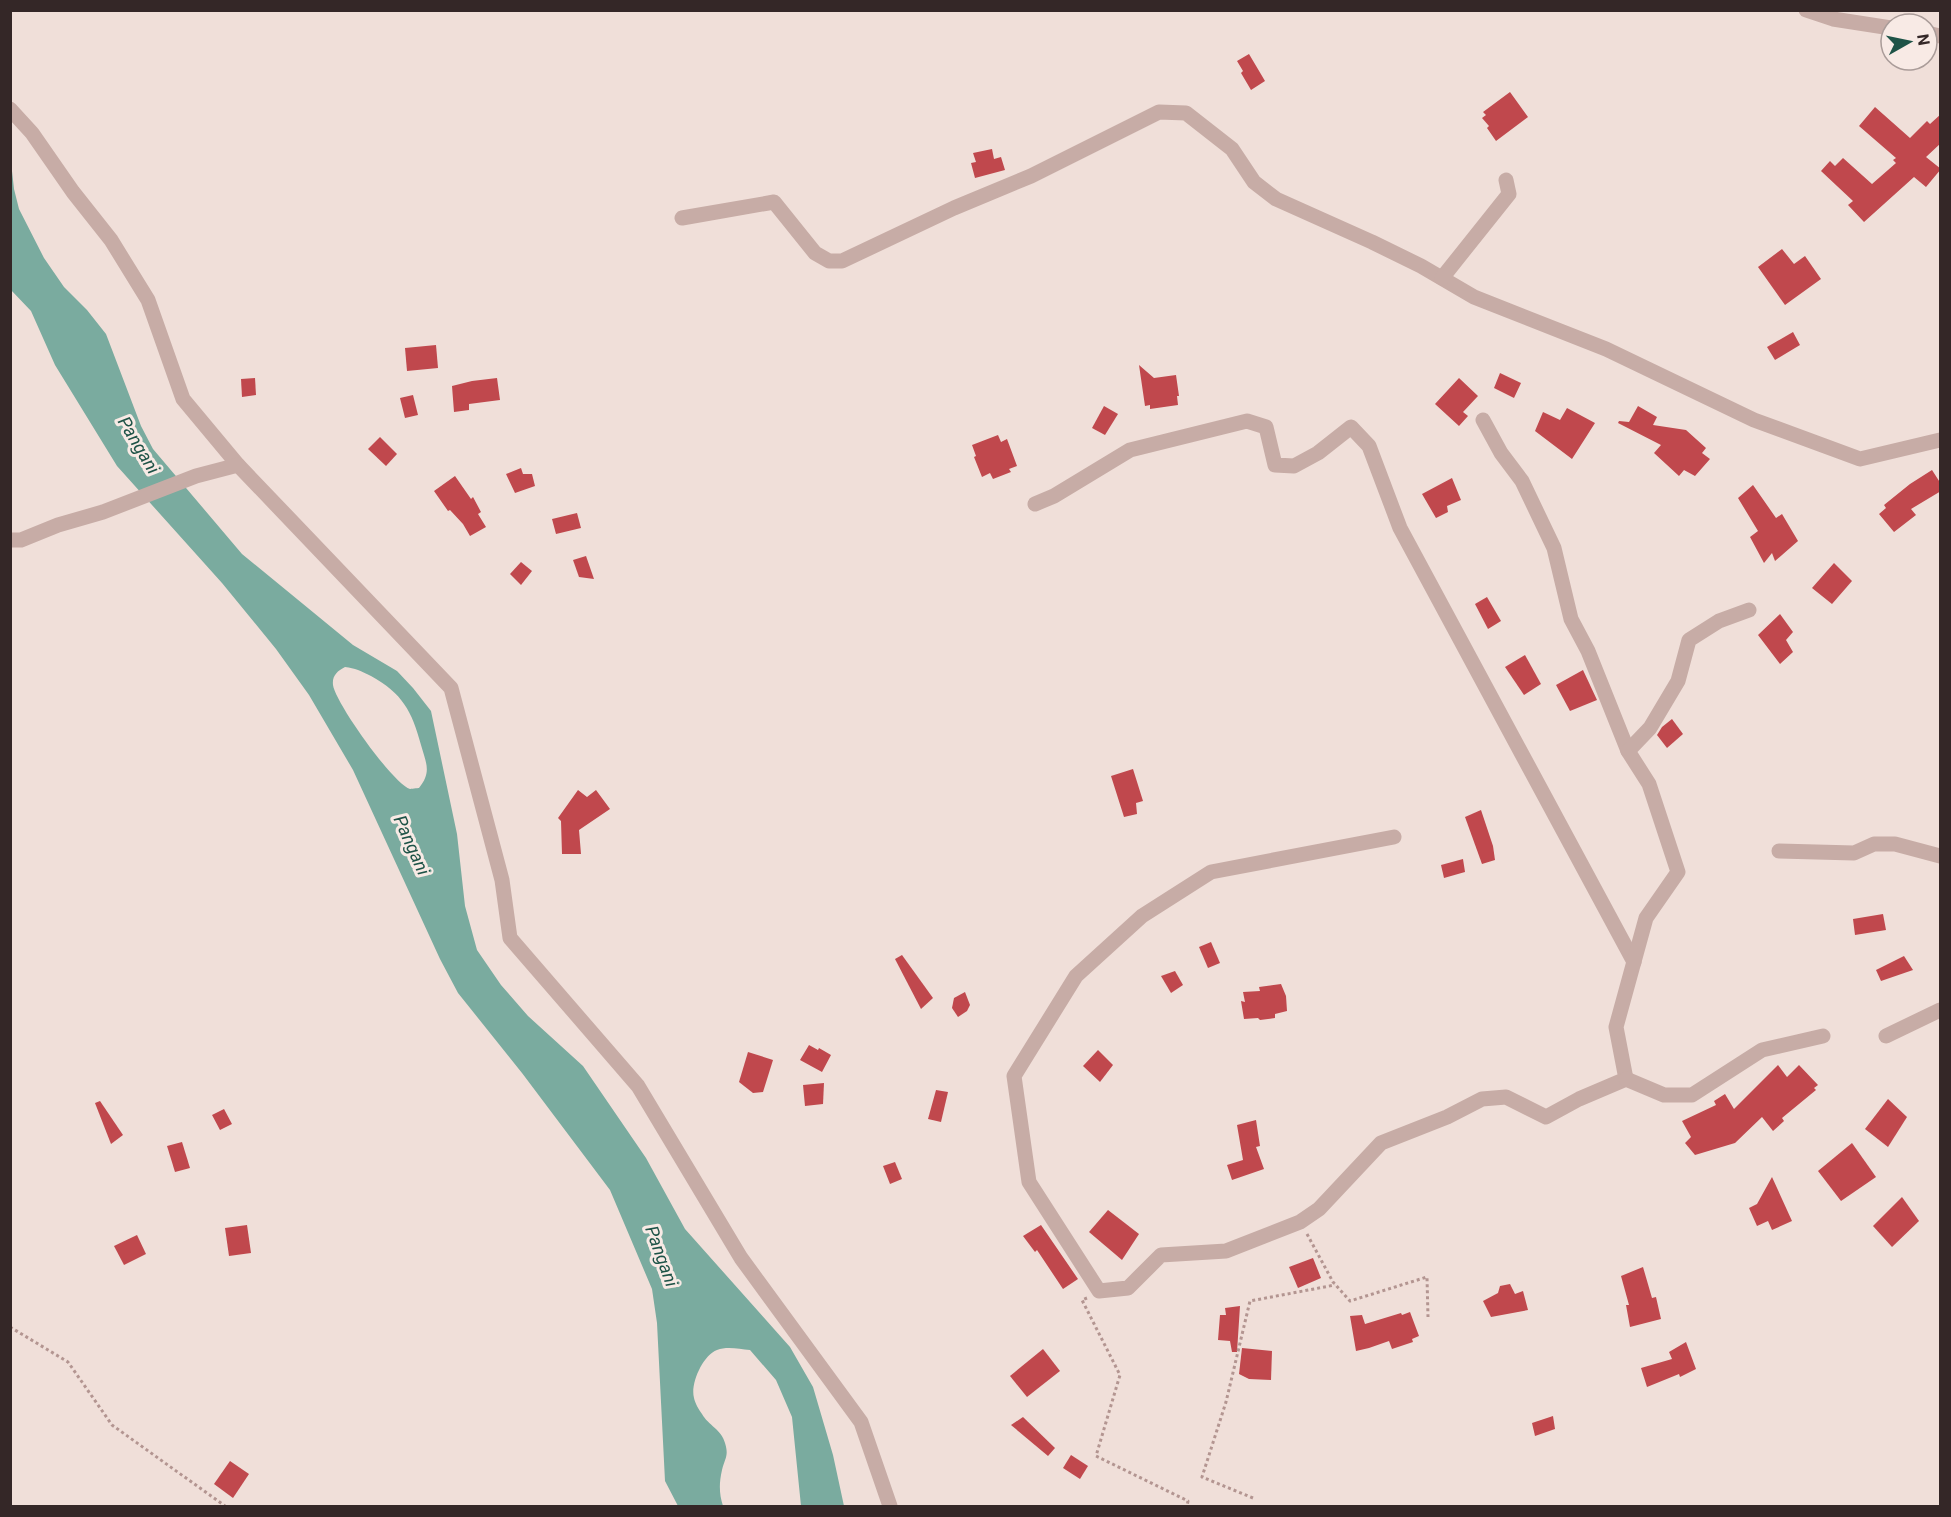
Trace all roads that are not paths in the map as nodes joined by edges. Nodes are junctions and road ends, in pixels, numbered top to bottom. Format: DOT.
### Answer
graph roads {
  1 [pos="1806,10"];
  2 [pos="1879,26"];
  3 [pos="10,109"];
  4 [pos="1506,180"];
  5 [pos="682,218"];
  6 [pos="1442,278"];
  7 [pos="1483,420"];
  8 [pos="1941,440"];
  9 [pos="238,465"];
  10 [pos="1035,504"];
  11 [pos="10,540"];
  12 [pos="1749,610"];
  13 [pos="1628,751"];
  14 [pos="1394,837"];
  15 [pos="1779,851"];
  16 [pos="1941,856"];
  17 [pos="1634,962"];
  18 [pos="1941,1010"];
  19 [pos="1823,1036"];
  20 [pos="1886,1036"];
  21 [pos="1626,1079"];
  22 [pos="890,1506"];
  1 -- 2 [label="street"];
  3 -- 9 [label="street"];
  4 -- 6 [label="street"];
  5 -- 6 [label="street"];
  6 -- 8 [label="street"];
  7 -- 13 [label="street"];
  9 -- 11 [label="street"];
  9 -- 22 [label="street"];
  10 -- 17 [label="street"];
  12 -- 13 [label="street"];
  13 -- 17 [label="street"];
  14 -- 21 [label="street"];
  15 -- 16 [label="street"];
  17 -- 21 [label="street"];
  18 -- 20 [label="street"];
  19 -- 21 [label="street"];
}
